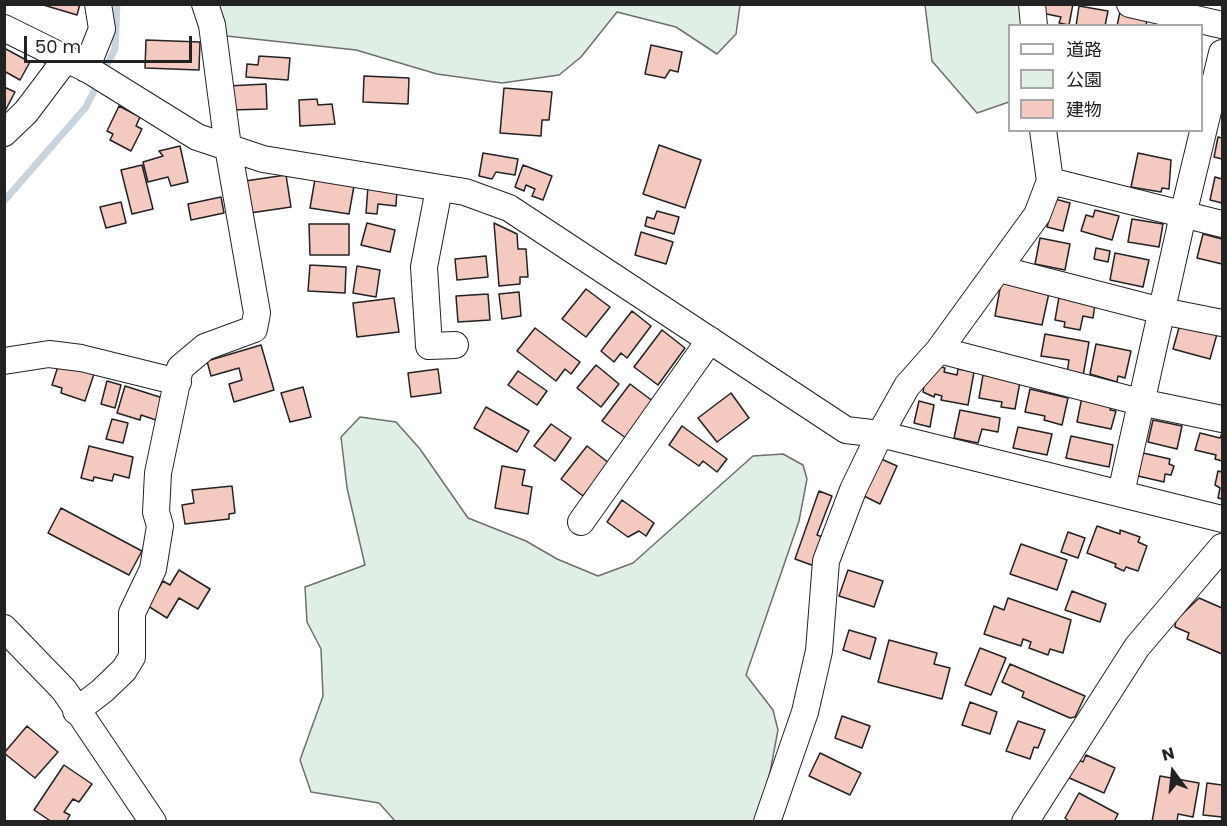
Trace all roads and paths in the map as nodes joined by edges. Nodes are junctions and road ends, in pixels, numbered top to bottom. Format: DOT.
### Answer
graph roads {
  1 [pos="98,4"];
  2 [pos="205,4"];
  3 [pos="1032,4"];
  4 [pos="1130,4"];
  5 [pos="1034,24"];
  6 [pos="1222,25"];
  7 [pos="4,28"];
  8 [pos="1222,53"];
  9 [pos="80,66"];
  10 [pos="1210,119"];
  11 [pos="1043,132"];
  12 [pos="4,133"];
  13 [pos="228,147"];
  14 [pos="1050,181"];
  15 [pos="439,189"];
  16 [pos="1182,215"];
  17 [pos="1222,224"];
  18 [pos="999,269"];
  19 [pos="1162,311"];
  20 [pos="1222,323"];
  21 [pos="710,340"];
  22 [pos="455,345"];
  23 [pos="939,350"];
  24 [pos="4,361"];
  25 [pos="178,382"];
  26 [pos="1140,402"];
  27 [pos="1222,419"];
  28 [pos="880,434"];
  29 [pos="1121,493"];
  30 [pos="1222,519"];
  31 [pos="581,522"];
  32 [pos="1222,547"];
  33 [pos="4,628"];
  34 [pos="76,711"];
  35 [pos="153,822"];
  36 [pos="767,822"];
  37 [pos="1026,822"];
  1 -- 9 [label="street"];
  2 -- 13 [label="street"];
  3 -- 5 [label="street"];
  4 -- 6 [label="street"];
  7 -- 9 [label="street"];
  8 -- 10 [label="street"];
  9 -- 12 [label="street"];
  9 -- 13 [label="street"];
  10 -- 16 [label="street"];
  11 -- 14 [label="street"];
  13 -- 15 [label="street"];
  13 -- 25 [label="street"];
  14 -- 16 [label="street"];
  14 -- 18 [label="street"];
  15 -- 21 [label="street"];
  15 -- 22 [label="street"];
  16 -- 17 [label="street"];
  16 -- 19 [label="street"];
  18 -- 19 [label="street"];
  18 -- 23 [label="street"];
  19 -- 20 [label="street"];
  19 -- 26 [label="street"];
  21 -- 28 [label="street"];
  21 -- 31 [label="street"];
  23 -- 26 [label="street"];
  23 -- 28 [label="street"];
  24 -- 25 [label="street"];
  25 -- 34 [label="street"];
  26 -- 27 [label="street"];
  26 -- 29 [label="street"];
  28 -- 29 [label="street"];
  28 -- 36 [label="street"];
  29 -- 30 [label="street"];
  32 -- 37 [label="street"];
  33 -- 34 [label="street"];
  34 -- 35 [label="street"];
}
